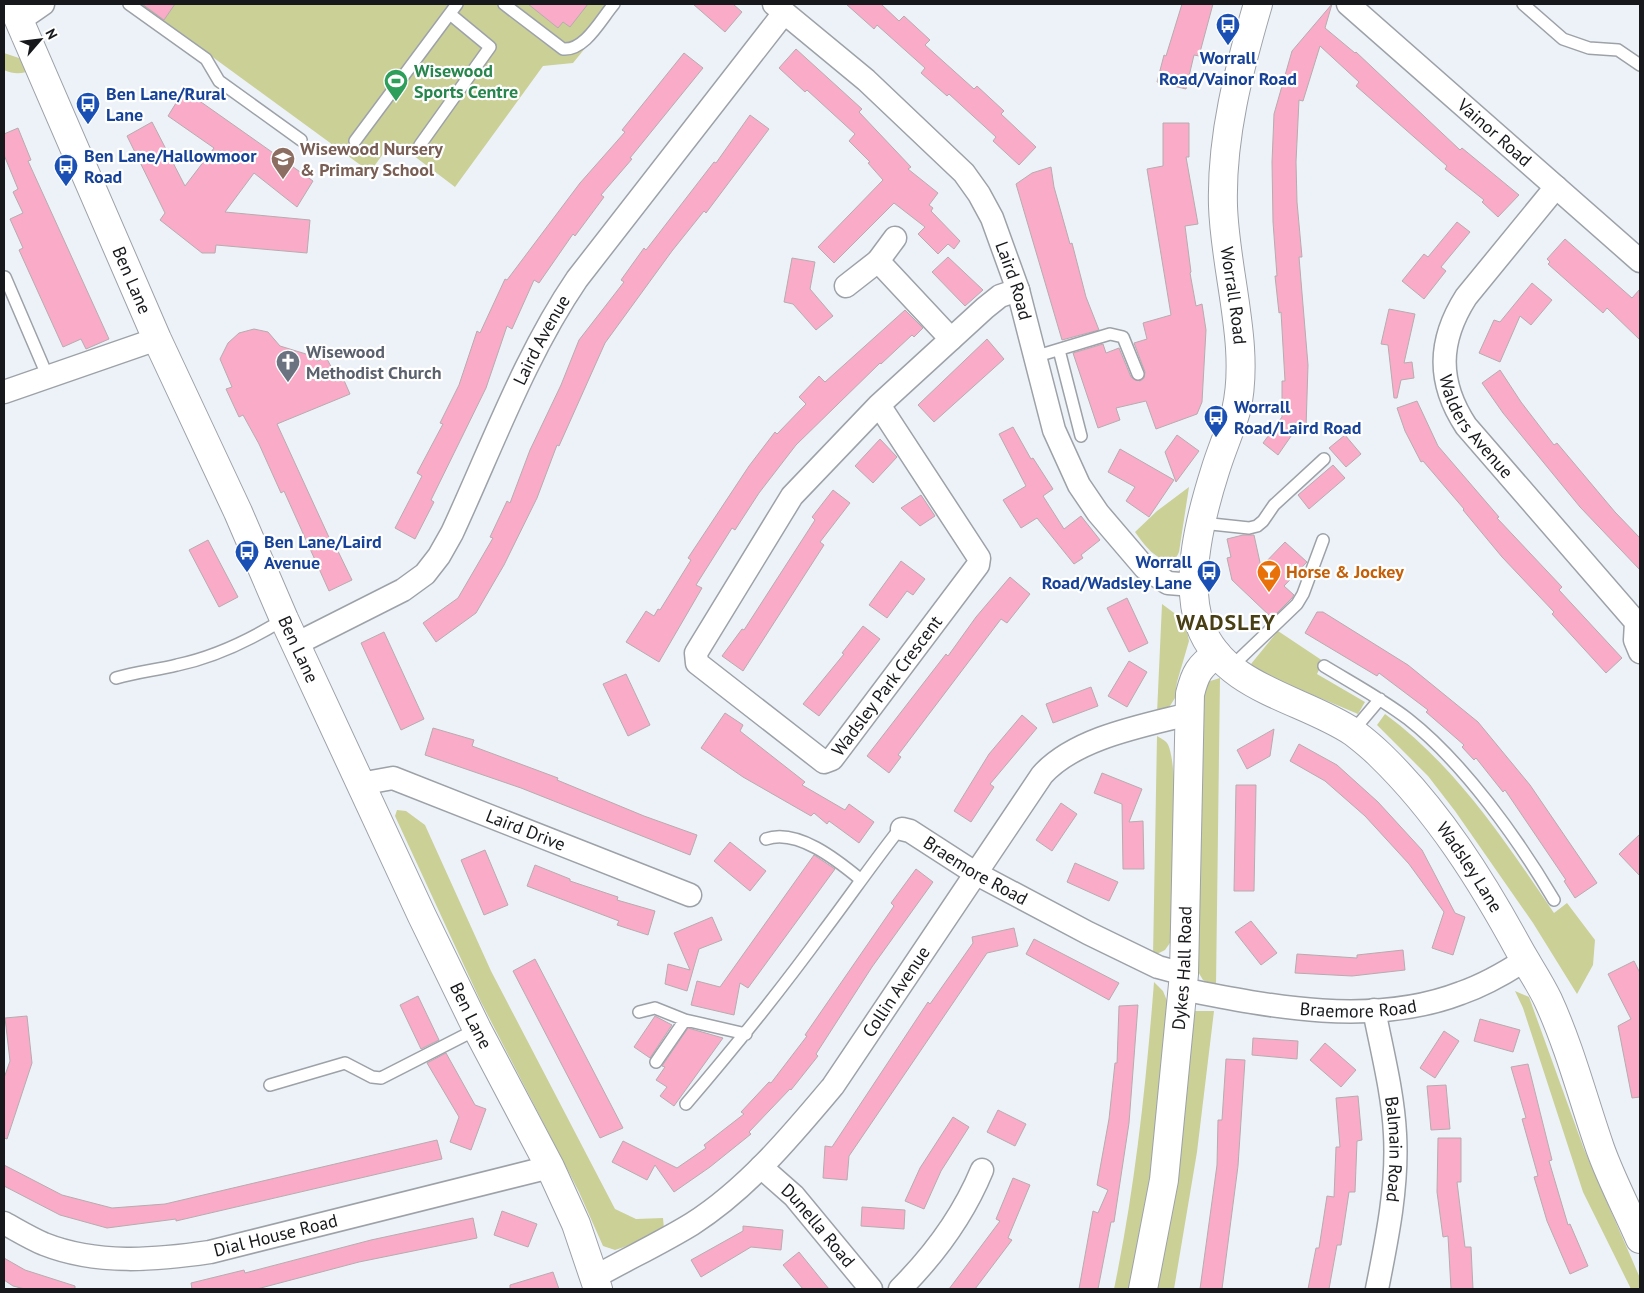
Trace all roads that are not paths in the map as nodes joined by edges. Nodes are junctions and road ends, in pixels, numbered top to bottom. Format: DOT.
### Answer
graph roads {
  1 [pos="43,4"];
  2 [pos="129,4"];
  3 [pos="457,4"];
  4 [pos="504,4"];
  5 [pos="614,4"];
  6 [pos="1258,4"];
  7 [pos="1348,4"];
  8 [pos="1523,4"];
  9 [pos="779,8"];
  10 [pos="450,14"];
  11 [pos="12,18"];
  12 [pos="1640,65"];
  13 [pos="300,140"];
  14 [pos="355,141"];
  15 [pos="420,145"];
  16 [pos="1556,187"];
  17 [pos="894,238"];
  18 [pos="878,261"];
  19 [pos="1640,261"];
  20 [pos="5,277"];
  21 [pos="846,286"];
  22 [pos="1018,290"];
  23 [pos="157,339"];
  24 [pos="950,339"];
  25 [pos="1058,350"];
  26 [pos="1034,357"];
  27 [pos="1138,374"];
  28 [pos="48,376"];
  29 [pos="4,392"];
  30 [pos="879,405"];
  31 [pos="1081,436"];
  32 [pos="1324,459"];
  33 [pos="1202,523"];
  34 [pos="1323,540"];
  35 [pos="1194,585"];
  36 [pos="284,619"];
  37 [pos="296,644"];
  38 [pos="1640,652"];
  39 [pos="1224,661"];
  40 [pos="1324,666"];
  41 [pos="116,678"];
  42 [pos="1380,699"];
  43 [pos="1189,714"];
  44 [pos="1352,732"];
  45 [pos="360,784"];
  46 [pos="902,829"];
  47 [pos="766,839"];
  48 [pos="975,873"];
  49 [pos="860,879"];
  50 [pos="690,895"];
  51 [pos="1554,900"];
  52 [pos="1526,960"];
  53 [pos="1183,981"];
  54 [pos="1374,1010"];
  55 [pos="638,1012"];
  56 [pos="685,1020"];
  57 [pos="477,1029"];
  58 [pos="746,1034"];
  59 [pos="656,1062"];
  60 [pos="270,1084"];
  61 [pos="686,1104"];
  62 [pos="761,1166"];
  63 [pos="550,1167"];
  64 [pos="982,1170"];
  65 [pos="4,1223"];
  66 [pos="1640,1239"];
  67 [pos="596,1283"];
  68 [pos="870,1289"];
  69 [pos="900,1289"];
  70 [pos="1144,1289"];
  71 [pos="1377,1289"];
  1 -- 11 [label="street"];
  2 -- 13 [label="lane"];
  3 -- 10 [label="lane"];
  4 -- 5 [label="lane"];
  6 -- 33 [label="street, Worrall Road"];
  7 -- 16 [label="street, Vainor Road"];
  8 -- 12 [label="lane"];
  9 -- 22 [label="street, Laird Road"];
  9 -- 37 [label="street, Laird Avenue"];
  10 -- 14 [label="lane"];
  10 -- 15 [label="lane"];
  11 -- 23 [label="street, Ben Lane"];
  16 -- 19 [label="street, Vainor Road"];
  16 -- 38 [label="street, Walders Avenue"];
  17 -- 18 [label="street"];
  18 -- 21 [label="street"];
  18 -- 24 [label="street"];
  20 -- 28 [label="lane"];
  22 -- 24 [label="street, Wadsley Park Crescent"];
  22 -- 26 [label="street, Laird Road"];
  23 -- 28 [label="street"];
  23 -- 36 [label="street, Ben Lane"];
  24 -- 30 [label="street, Wadsley Park Crescent"];
  25 -- 26 [label="lane"];
  25 -- 27 [label="lane"];
  25 -- 31 [label="lane"];
  26 -- 35 [label="street, Laird Road"];
  28 -- 29 [label="street"];
  30 -- 30 [label="street, Wadsley Park Crescent"];
  32 -- 33 [label="lane"];
  33 -- 35 [label="street, Worrall Road"];
  34 -- 39 [label="lane"];
  35 -- 39 [label="street, Wadsley Lane"];
  36 -- 37 [label="street, Ben Lane"];
  36 -- 41 [label="lane"];
  37 -- 45 [label="street, Ben Lane"];
  39 -- 43 [label="street, Dykes Hall Road"];
  39 -- 44 [label="street, Wadsley Lane"];
  40 -- 42 [label="lane"];
  42 -- 44 [label="lane"];
  42 -- 51 [label="lane"];
  43 -- 48 [label="street, Collin Avenue"];
  43 -- 53 [label="street, Dykes Hall Road"];
  44 -- 52 [label="street, Wadsley Lane"];
  45 -- 50 [label="street, Laird Drive"];
  45 -- 57 [label="street, Ben Lane"];
  46 -- 48 [label="street, Braemore Road"];
  46 -- 49 [label="lane"];
  47 -- 49 [label="lane"];
  48 -- 53 [label="street, Braemore Road"];
  48 -- 62 [label="street, Collin Avenue"];
  49 -- 58 [label="lane"];
  52 -- 54 [label="street, Braemore Road"];
  52 -- 66 [label="street, Wadsley Lane"];
  53 -- 54 [label="street, Braemore Road"];
  53 -- 70 [label="street, Dykes Hall Road"];
  54 -- 71 [label="street, Balmain Road"];
  55 -- 56 [label="lane"];
  56 -- 58 [label="lane"];
  56 -- 59 [label="lane"];
  57 -- 60 [label="lane"];
  57 -- 63 [label="street, Ben Lane"];
  58 -- 61 [label="lane"];
  62 -- 67 [label="street, Collin Avenue"];
  62 -- 68 [label="street, Dunella Road"];
  63 -- 65 [label="street, Dial House Road"];
  63 -- 67 [label="street, Ben Lane"];
  64 -- 69 [label="street"];
}
